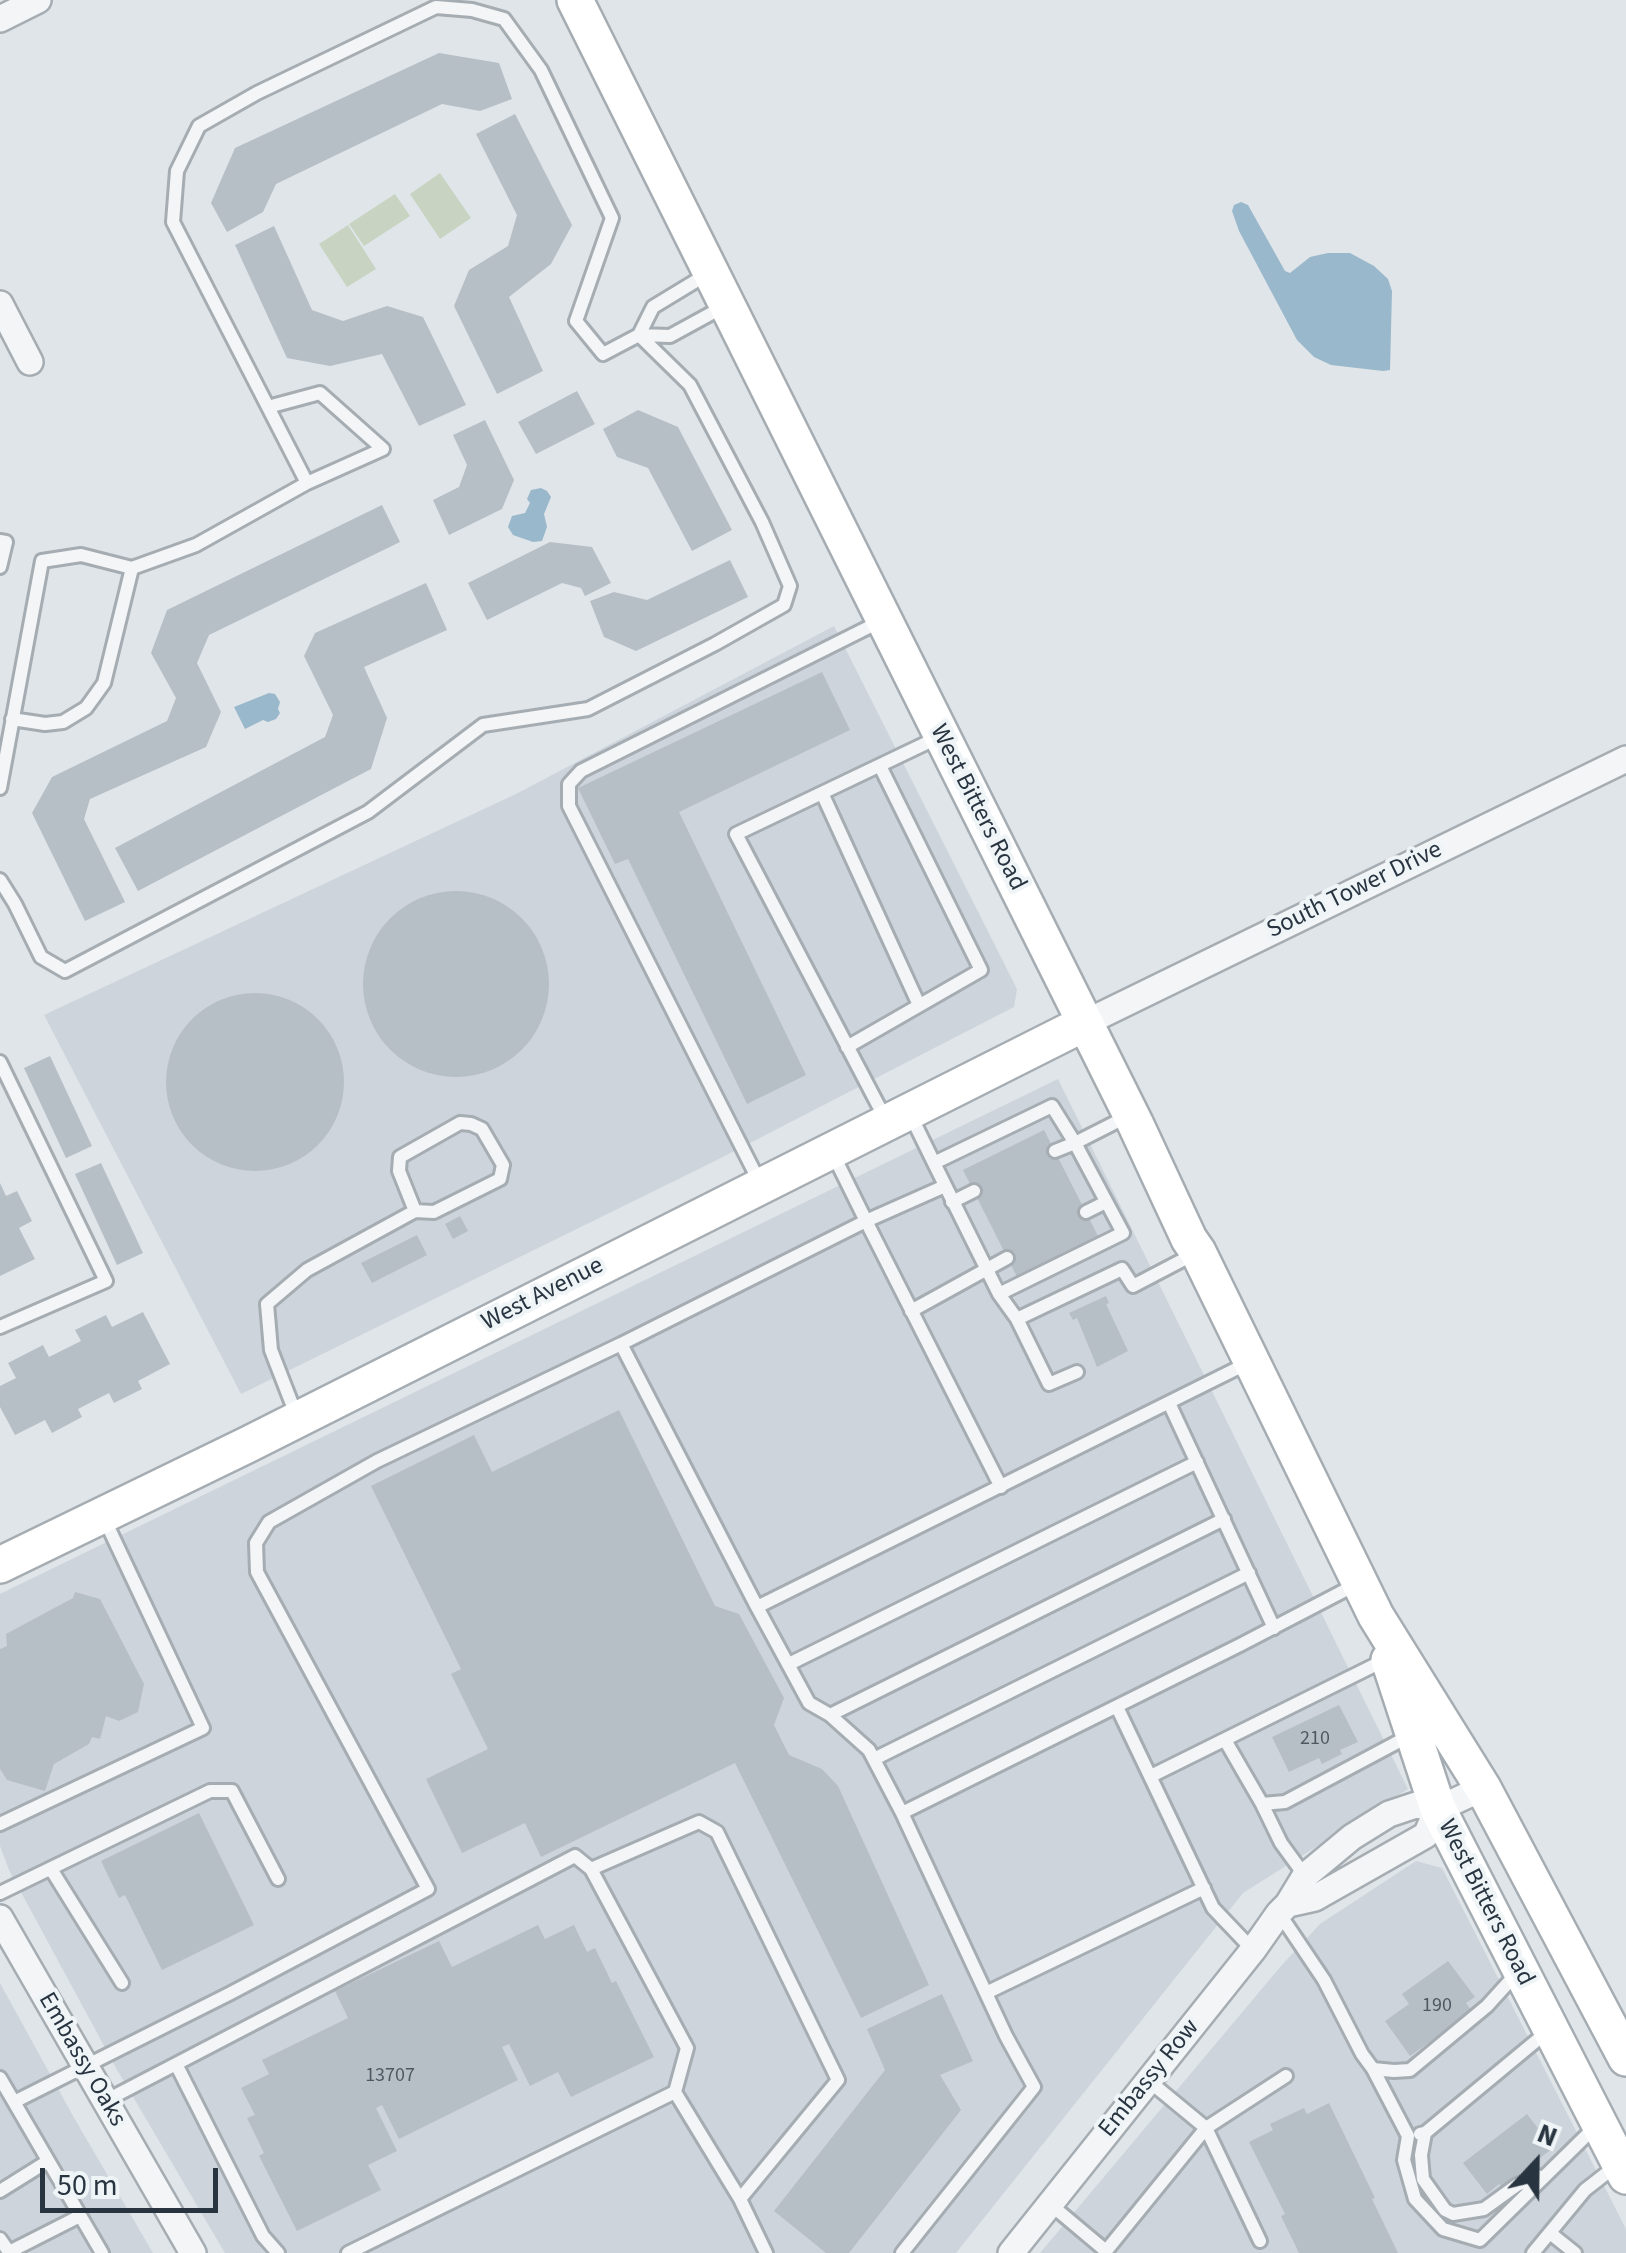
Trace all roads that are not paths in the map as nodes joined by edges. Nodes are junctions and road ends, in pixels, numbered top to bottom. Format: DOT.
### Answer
graph roads {
  1 [pos="38,0"];
  2 [pos="575,0"];
  3 [pos="0,18"];
  4 [pos="710,273"];
  5 [pos="0,304"];
  6 [pos="727,305"];
  7 [pos="639,336"];
  8 [pos="30,362"];
  9 [pos="268,408"];
  10 [pos="307,483"];
  11 [pos="0,541"];
  12 [pos="0,567"];
  13 [pos="132,568"];
  14 [pos="883,620"];
  15 [pos="12,720"];
  16 [pos="942,736"];
  17 [pos="1626,760"];
  18 [pos="880,766"];
  19 [pos="0,788"];
  20 [pos="822,794"];
  21 [pos="0,880"];
  22 [pos="919,1006"];
  23 [pos="1084,1023"];
  24 [pos="847,1047"];
  25 [pos="0,1062"];
  26 [pos="1130,1115"];
  27 [pos="898,1116"];
  28 [pos="1075,1143"];
  29 [pos="830,1150"];
  30 [pos="1055,1151"];
  31 [pos="934,1163"];
  32 [pos="761,1185"];
  33 [pos="945,1186"];
  34 [pos="974,1192"];
  35 [pos="952,1202"];
  36 [pos="1106,1202"];
  37 [pos="414,1212"];
  38 [pos="1086,1212"];
  39 [pos="866,1222"];
  40 [pos="1198,1252"];
  41 [pos="1006,1258"];
  42 [pos="986,1270"];
  43 [pos="999,1294"];
  44 [pos="911,1310"];
  45 [pos="1017,1319"];
  46 [pos="0,1327"];
  47 [pos="621,1344"];
  48 [pos="1252,1362"];
  49 [pos="1077,1372"];
  50 [pos="1169,1403"];
  51 [pos="298,1419"];
  52 [pos="1197,1462"];
  53 [pos="1000,1488"];
  54 [pos="103,1516"];
  55 [pos="1224,1520"];
  56 [pos="0,1564"];
  57 [pos="1249,1573"];
  58 [pos="1360,1583"];
  59 [pos="757,1607"];
  60 [pos="1274,1628"];
  61 [pos="1394,1656"];
  62 [pos="789,1664"];
  63 [pos="1118,1706"];
  64 [pos="830,1715"];
  65 [pos="1412,1734"];
  66 [pos="1224,1740"];
  67 [pos="874,1759"];
  68 [pos="1152,1776"];
  69 [pos="1484,1788"];
  70 [pos="1262,1804"];
  71 [pos="1438,1810"];
  72 [pos="902,1813"];
  73 [pos="0,1824"];
  74 [pos="51,1869"];
  75 [pos="591,1869"];
  76 [pos="1305,1876"];
  77 [pos="278,1879"];
  78 [pos="1204,1888"];
  79 [pos="0,1893"];
  80 [pos="1283,1909"];
  81 [pos="0,1918"];
  82 [pos="1254,1950"];
  83 [pos="1520,1970"];
  84 [pos="122,1983"];
  85 [pos="986,1993"];
  86 [pos="1550,2030"];
  87 [pos="1626,2058"];
  88 [pos="176,2064"];
  89 [pos="84,2065"];
  90 [pos="1373,2069"];
  91 [pos="1286,2076"];
  92 [pos="0,2078"];
  93 [pos="1149,2081"];
  94 [pos="675,2092"];
  95 [pos="105,2101"];
  96 [pos="14,2102"];
  97 [pos="1598,2123"];
  98 [pos="1206,2128"];
  99 [pos="1425,2133"];
  100 [pos="1408,2136"];
  101 [pos="48,2161"];
  102 [pos="1623,2170"];
  103 [pos="1548,2172"];
  104 [pos="0,2190"];
  105 [pos="740,2198"];
  106 [pos="1050,2204"];
  107 [pos="80,2216"];
  108 [pos="1550,2233"];
  109 [pos="0,2239"];
  110 [pos="1260,2241"];
  111 [pos="1106,2252"];
  112 [pos="7,2253"];
  113 [pos="102,2253"];
  114 [pos="193,2253"];
  115 [pos="278,2253"];
  116 [pos="348,2253"];
  117 [pos="766,2253"];
  118 [pos="902,2253"];
  119 [pos="1011,2253"];
  120 [pos="1533,2253"];
  121 [pos="1575,2253"];
  1 -- 3 [label="street"];
  2 -- 4 [label="main road, West Bitters Road"];
  4 -- 6 [label="main road, West Bitters Road"];
  4 -- 7 [label="lane"];
  5 -- 8 [label="street"];
  6 -- 7 [label="lane"];
  6 -- 14 [label="main road, West Bitters Road"];
  7 -- 9 [label="lane"];
  7 -- 21 [label="lane"];
  9 -- 10 [label="lane"];
  9 -- 10 [label="lane"];
  10 -- 13 [label="lane"];
  11 -- 12 [label="lane"];
  13 -- 15 [label="lane"];
  13 -- 15 [label="lane"];
  14 -- 16 [label="main road, West Bitters Road"];
  14 -- 32 [label="lane"];
  15 -- 19 [label="lane"];
  16 -- 18 [label="lane"];
  16 -- 23 [label="main road, West Bitters Road"];
  17 -- 23 [label="street, South Tower Drive"];
  18 -- 20 [label="lane"];
  18 -- 22 [label="lane"];
  20 -- 22 [label="lane"];
  20 -- 24 [label="lane"];
  22 -- 24 [label="lane"];
  23 -- 26 [label="main road, West Bitters Road"];
  23 -- 27 [label="main road, West Avenue"];
  24 -- 27 [label="lane"];
  25 -- 46 [label="lane"];
  26 -- 28 [label="lane"];
  26 -- 40 [label="main road, West Bitters Road"];
  27 -- 29 [label="main road, West Avenue"];
  27 -- 31 [label="lane"];
  28 -- 30 [label="lane"];
  28 -- 31 [label="lane"];
  28 -- 36 [label="lane"];
  29 -- 32 [label="main road, West Avenue"];
  29 -- 39 [label="lane"];
  31 -- 33 [label="lane"];
  32 -- 51 [label="main road, West Avenue"];
  33 -- 35 [label="lane"];
  33 -- 39 [label="lane"];
  34 -- 35 [label="lane"];
  35 -- 42 [label="lane"];
  36 -- 38 [label="lane"];
  36 -- 43 [label="lane"];
  37 -- 37 [label="lane"];
  37 -- 51 [label="lane"];
  39 -- 44 [label="lane"];
  39 -- 47 [label="lane"];
  40 -- 45 [label="lane"];
  40 -- 48 [label="main road, West Bitters Road"];
  41 -- 42 [label="lane"];
  42 -- 43 [label="lane"];
  42 -- 44 [label="lane"];
  43 -- 45 [label="lane"];
  44 -- 53 [label="lane"];
  45 -- 49 [label="lane"];
  47 -- 59 [label="lane"];
  47 -- 89 [label="lane"];
  48 -- 50 [label="lane"];
  48 -- 58 [label="main road, West Bitters Road"];
  50 -- 52 [label="lane"];
  50 -- 53 [label="lane"];
  51 -- 54 [label="main road, West Avenue"];
  52 -- 55 [label="lane"];
  52 -- 62 [label="lane"];
  53 -- 59 [label="lane"];
  54 -- 56 [label="main road, West Avenue"];
  54 -- 73 [label="lane"];
  55 -- 57 [label="lane"];
  55 -- 64 [label="lane"];
  57 -- 60 [label="lane"];
  57 -- 67 [label="lane"];
  58 -- 60 [label="lane"];
  58 -- 61 [label="main road, West Bitters Road"];
  59 -- 62 [label="lane"];
  60 -- 63 [label="lane"];
  61 -- 65 [label="main road, West Bitters Road"];
  61 -- 66 [label="lane"];
  61 -- 69 [label="main road, West Bitters Road"];
  62 -- 64 [label="lane"];
  63 -- 68 [label="lane"];
  63 -- 72 [label="lane"];
  64 -- 67 [label="lane"];
  65 -- 70 [label="lane"];
  65 -- 71 [label="main road, West Bitters Road"];
  66 -- 68 [label="lane"];
  66 -- 70 [label="lane"];
  67 -- 72 [label="lane"];
  68 -- 78 [label="lane"];
  69 -- 71 [label="street, Embassy Row"];
  69 -- 87 [label="main road, West Bitters Road"];
  70 -- 76 [label="lane"];
  71 -- 76 [label="street, Embassy Row"];
  71 -- 80 [label="street, Embassy Row"];
  71 -- 83 [label="main road, West Bitters Road"];
  72 -- 85 [label="lane"];
  74 -- 77 [label="lane"];
  74 -- 79 [label="lane"];
  74 -- 84 [label="lane"];
  75 -- 88 [label="lane"];
  75 -- 94 [label="lane"];
  75 -- 105 [label="lane"];
  76 -- 80 [label="street, Embassy Row"];
  78 -- 82 [label="lane"];
  78 -- 85 [label="lane"];
  80 -- 82 [label="street, Embassy Row"];
  80 -- 90 [label="lane"];
  81 -- 89 [label="street, Embassy Oaks"];
  82 -- 93 [label="street, Embassy Row"];
  83 -- 86 [label="main road, West Bitters Road"];
  83 -- 90 [label="lane"];
  85 -- 118 [label="lane"];
  86 -- 97 [label="main road, West Bitters Road"];
  86 -- 99 [label="lane"];
  88 -- 95 [label="lane"];
  88 -- 115 [label="lane"];
  89 -- 95 [label="street, Embassy Oaks"];
  89 -- 96 [label="lane"];
  90 -- 100 [label="lane"];
  91 -- 98 [label="lane"];
  92 -- 96 [label="lane"];
  93 -- 98 [label="lane"];
  93 -- 106 [label="street, Embassy Row"];
  94 -- 105 [label="lane"];
  94 -- 116 [label="lane"];
  95 -- 114 [label="street, Embassy Oaks"];
  96 -- 101 [label="lane"];
  97 -- 102 [label="main road, West Bitters Road"];
  97 -- 103 [label="lane"];
  98 -- 110 [label="lane"];
  98 -- 111 [label="lane"];
  99 -- 100 [label="lane"];
  99 -- 103 [label="lane"];
  100 -- 103 [label="lane"];
  101 -- 104 [label="lane"];
  101 -- 107 [label="lane"];
  102 -- 108 [label="lane"];
  105 -- 117 [label="lane"];
  106 -- 111 [label="lane"];
  106 -- 119 [label="street, Embassy Row"];
  107 -- 112 [label="lane"];
  107 -- 113 [label="lane"];
  108 -- 120 [label="lane"];
  108 -- 121 [label="lane"];
  109 -- 112 [label="lane"];
}
